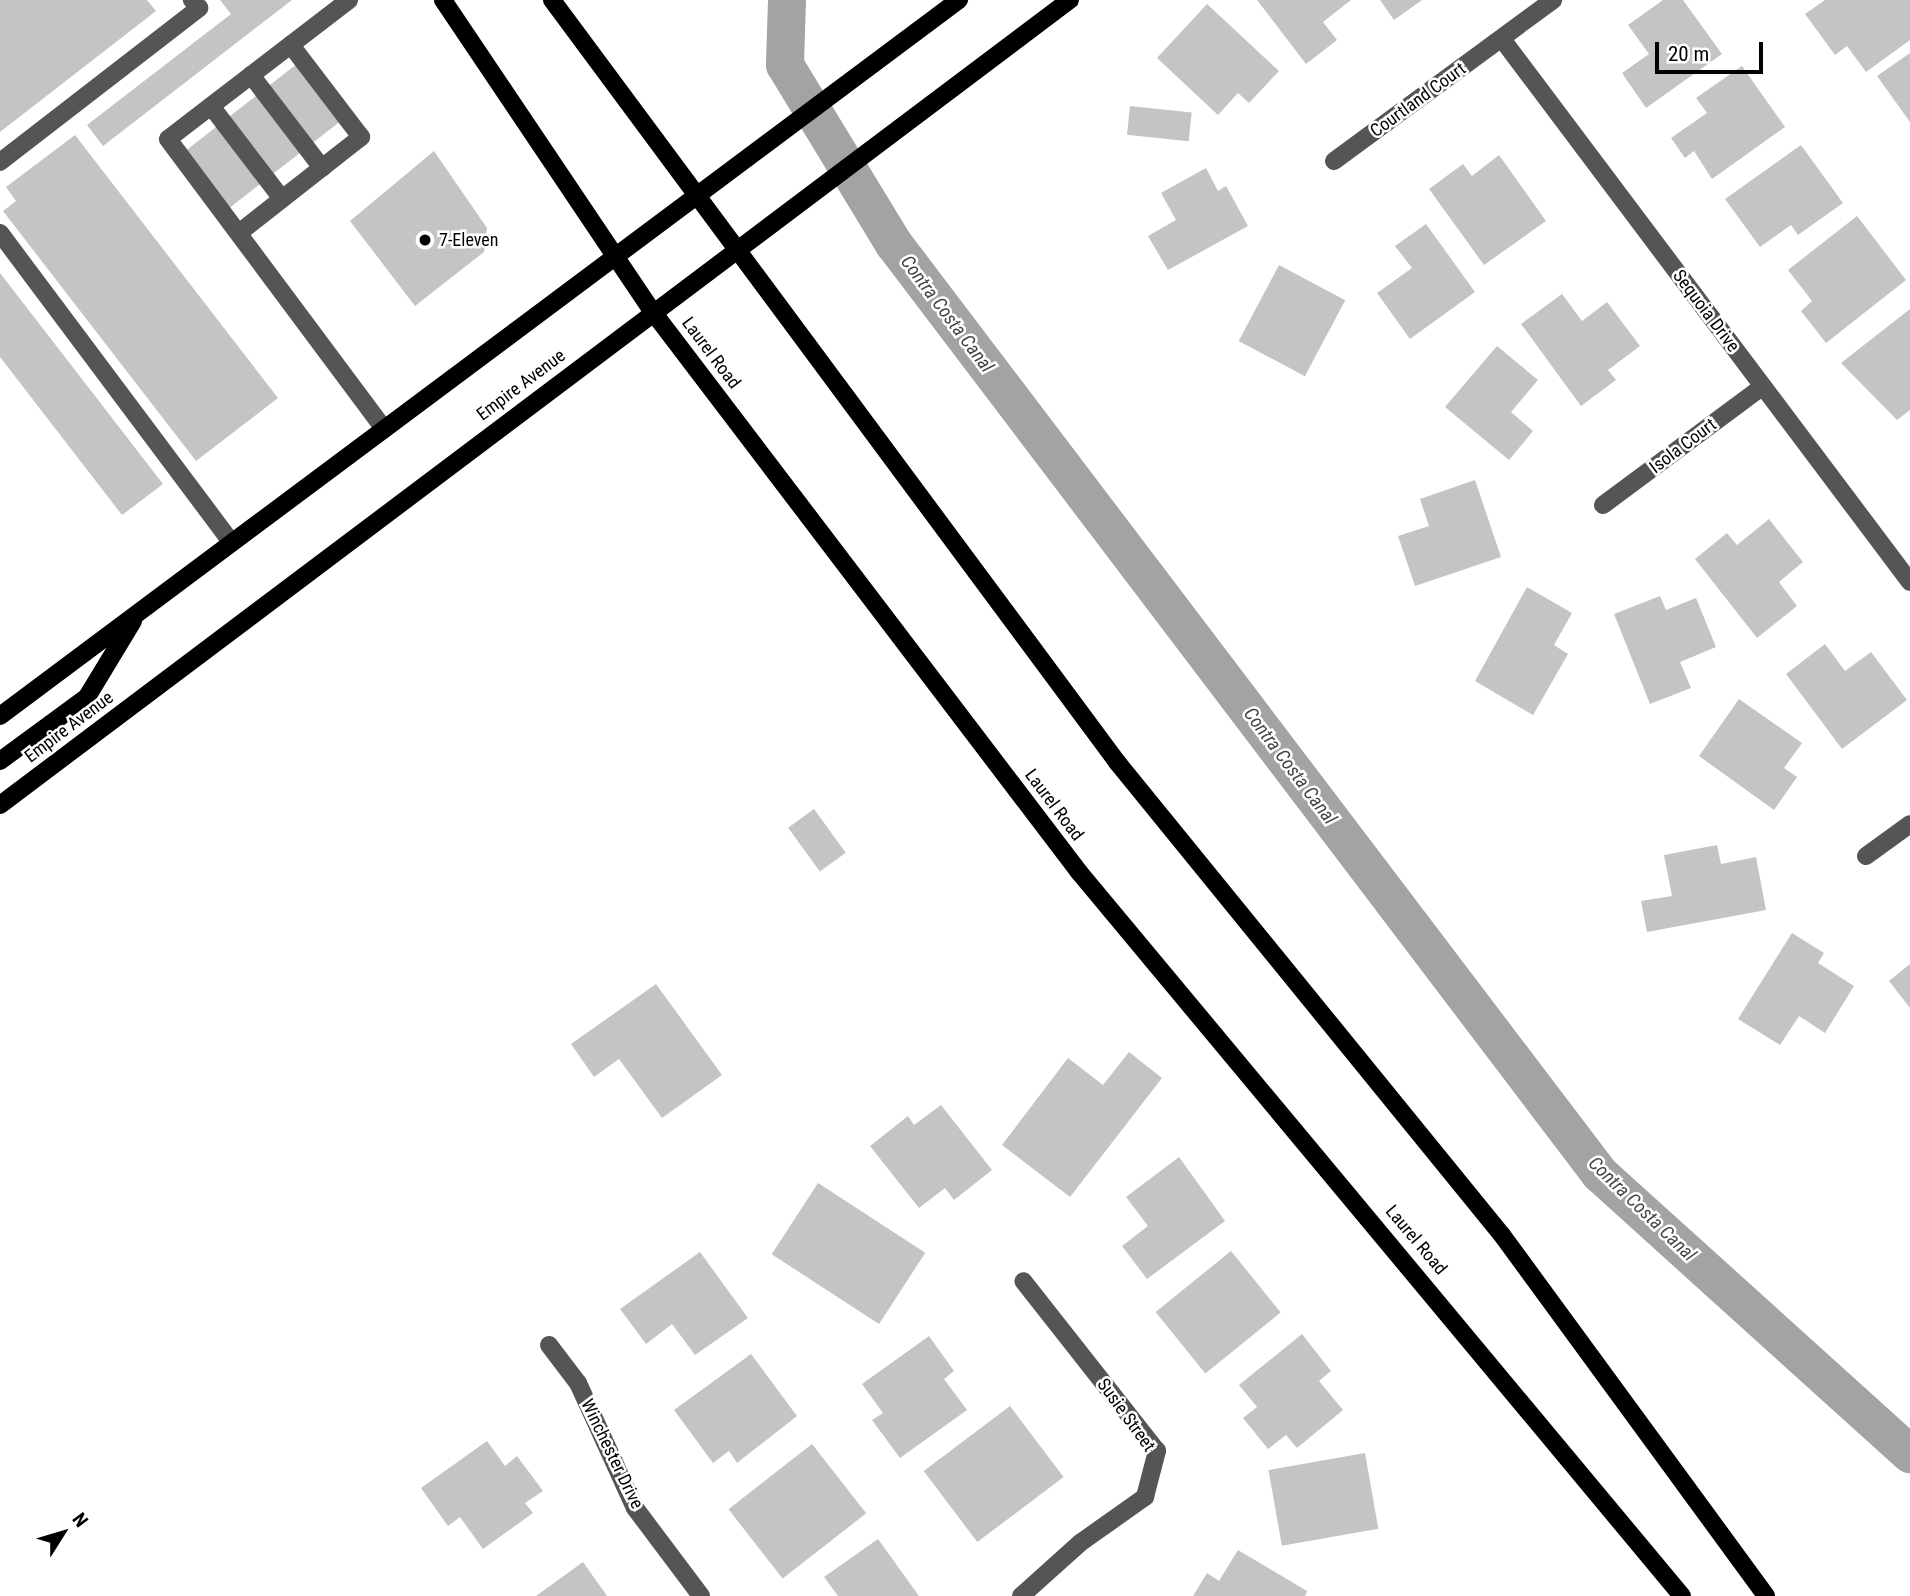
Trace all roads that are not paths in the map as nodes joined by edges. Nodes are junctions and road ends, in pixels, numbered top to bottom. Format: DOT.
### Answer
graph roads {
  1 [pos="192,0"];
  2 [pos="349,0"];
  3 [pos="443,0"];
  4 [pos="552,0"];
  5 [pos="960,0"];
  6 [pos="1069,0"];
  7 [pos="1553,0"];
  8 [pos="1502,39"];
  9 [pos="291,45"];
  10 [pos="251,75"];
  11 [pos="211,106"];
  12 [pos="1334,161"];
  13 [pos="0,162"];
  14 [pos="322,168"];
  15 [pos="695,196"];
  16 [pos="282,199"];
  17 [pos="240,232"];
  18 [pos="0,233"];
  19 [pos="736,249"];
  20 [pos="614,256"];
  21 [pos="653,312"];
  22 [pos="1763,386"];
  23 [pos="383,427"];
  24 [pos="1603,505"];
  25 [pos="231,542"];
  26 [pos="1910,582"];
  27 [pos="137,614"];
  28 [pos="0,716"];
  29 [pos="0,761"];
  30 [pos="0,805"];
  31 [pos="1910,824"];
  32 [pos="1866,856"];
  33 [pos="1023,1281"];
  34 [pos="549,1345"];
  35 [pos="701,1596"];
  36 [pos="1021,1596"];
  37 [pos="1682,1596"];
  38 [pos="1766,1596"];
  1 -- 13 [label="street"];
  2 -- 9 [label="street"];
  3 -- 20 [label="main road, Laurel Road"];
  4 -- 15 [label="main road"];
  5 -- 15 [label="main road"];
  6 -- 19 [label="main road, Empire Avenue"];
  7 -- 8 [label="street, Courtland Court"];
  8 -- 12 [label="street, Courtland Court"];
  8 -- 22 [label="street, Sequoia Drive"];
  9 -- 10 [label="street"];
  9 -- 14 [label="street"];
  10 -- 11 [label="street"];
  10 -- 14 [label="street"];
  11 -- 16 [label="street"];
  11 -- 17 [label="street"];
  14 -- 16 [label="street"];
  15 -- 19 [label="main road"];
  15 -- 20 [label="main road"];
  16 -- 17 [label="street"];
  17 -- 23 [label="street"];
  18 -- 25 [label="street"];
  19 -- 21 [label="main road, Empire Avenue"];
  19 -- 38 [label="main road"];
  20 -- 21 [label="main road, Laurel Road"];
  20 -- 23 [label="main road"];
  21 -- 30 [label="main road, Empire Avenue"];
  21 -- 37 [label="main road, Laurel Road"];
  22 -- 24 [label="street, Isola Court"];
  22 -- 26 [label="street, Sequoia Drive"];
  23 -- 25 [label="main road"];
  25 -- 27 [label="main road"];
  27 -- 28 [label="main road"];
  27 -- 29 [label="main road"];
  31 -- 32 [label="street"];
  33 -- 36 [label="street, Susie Street"];
  34 -- 35 [label="street, Winchester Drive"];
}
